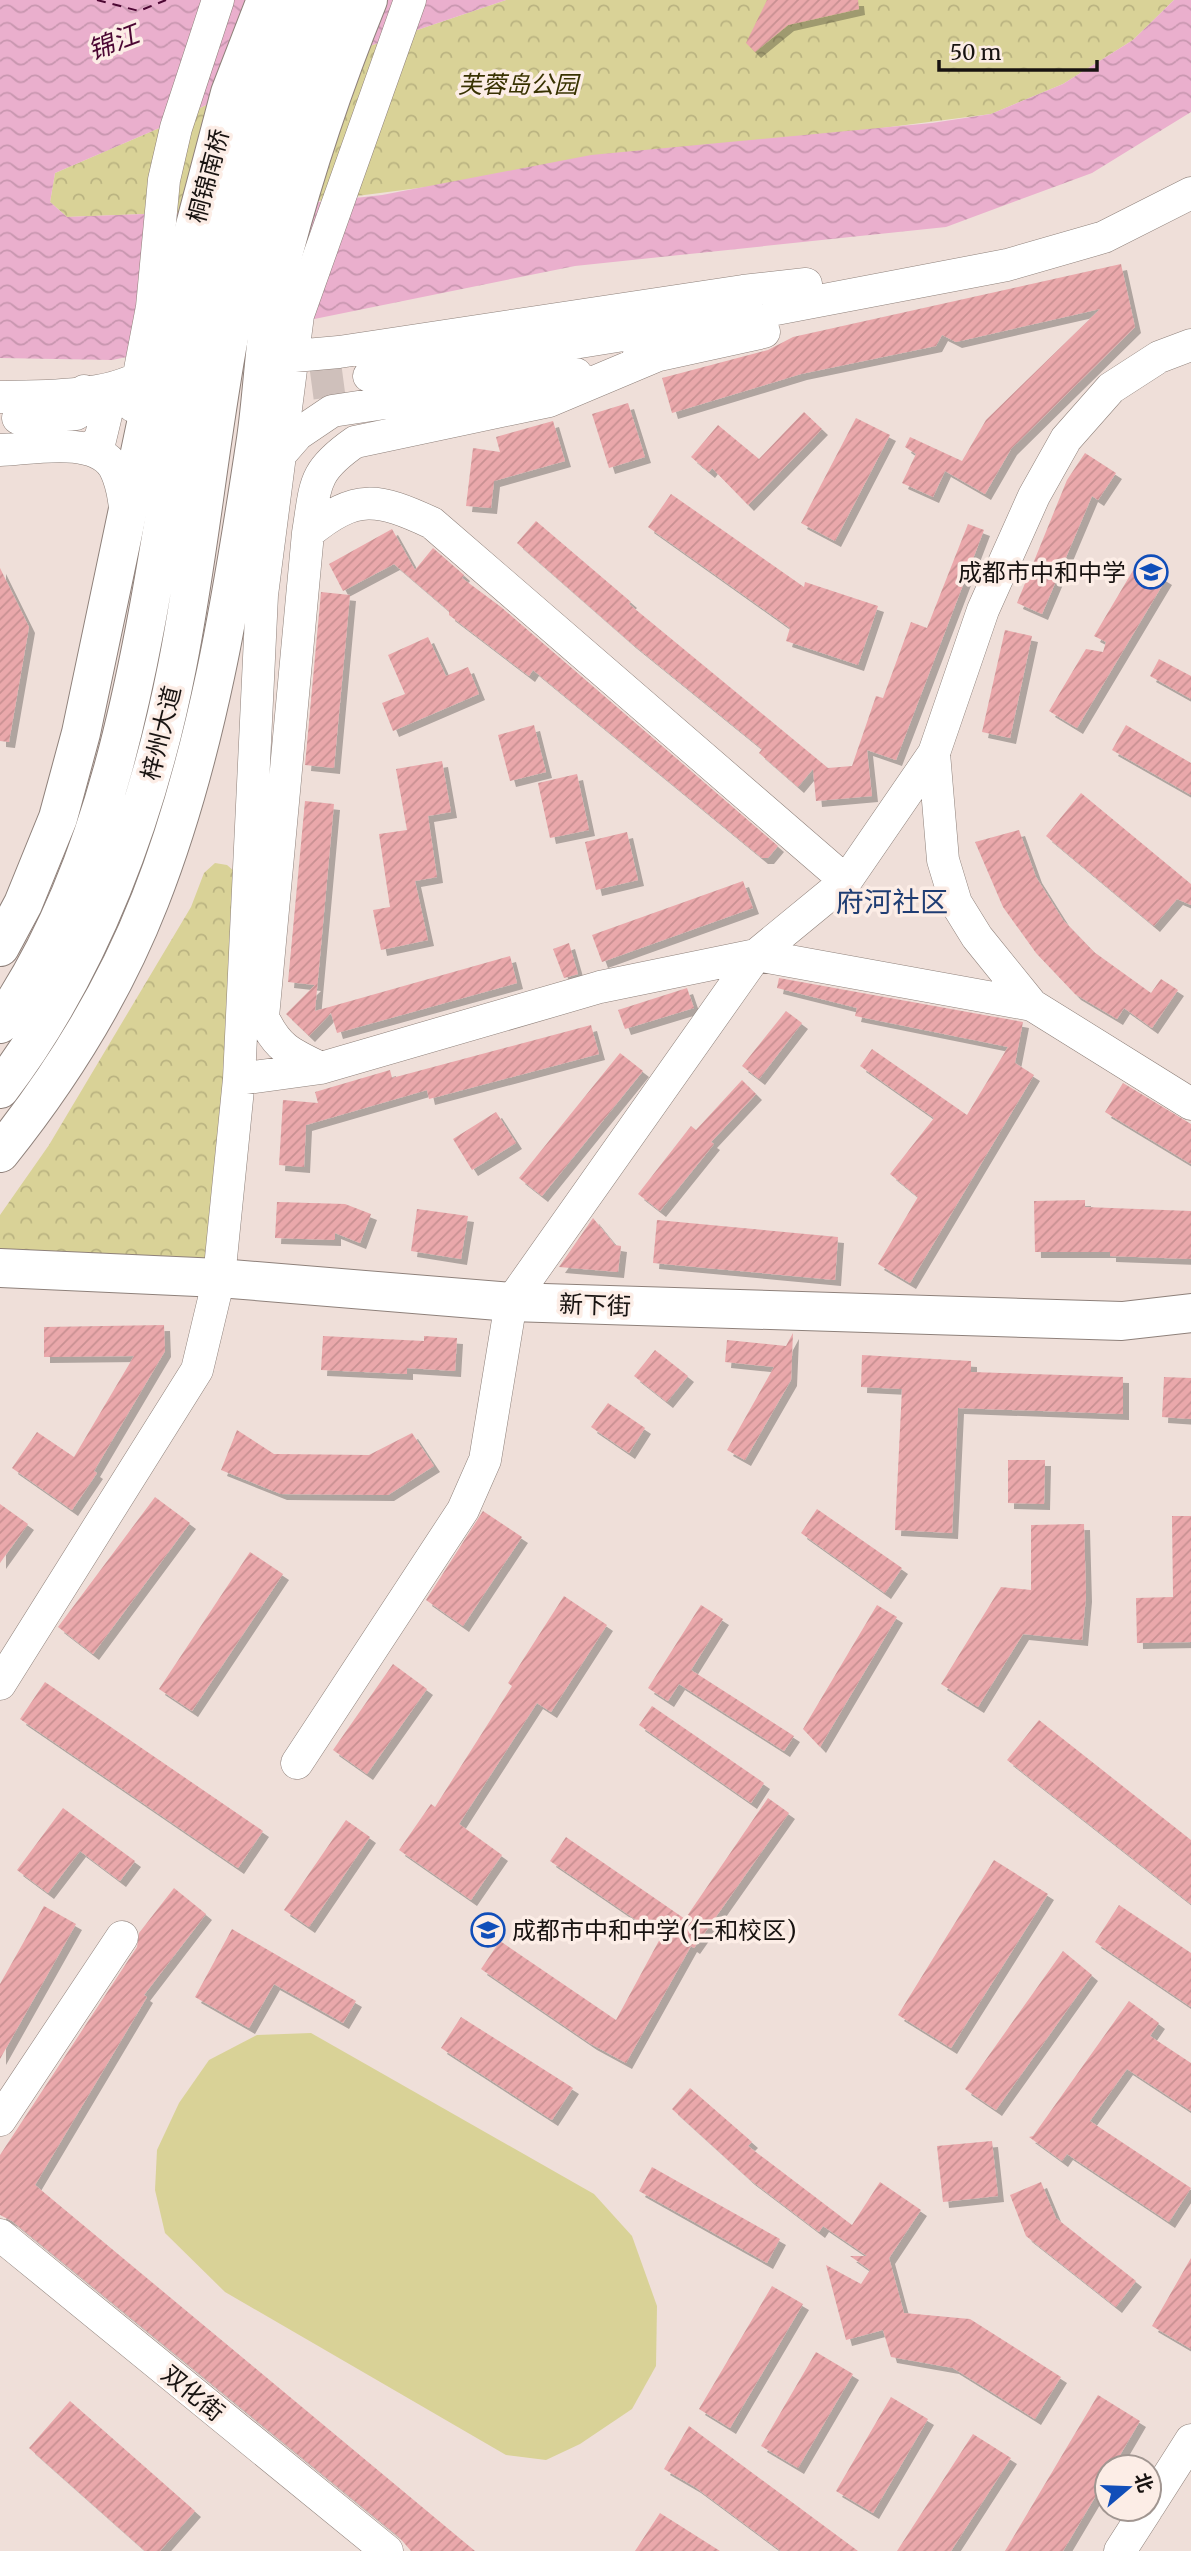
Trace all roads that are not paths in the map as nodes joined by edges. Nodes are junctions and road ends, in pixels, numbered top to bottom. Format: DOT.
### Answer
graph roads {
  1 [pos="218,0"];
  2 [pos="266,0"];
  3 [pos="294,0"];
  4 [pos="331,0"];
  5 [pos="368,0"];
  6 [pos="410,0"];
  7 [pos="1191,193"];
  8 [pos="869,291"];
  9 [pos="1191,345"];
  10 [pos="274,350"];
  11 [pos="656,356"];
  12 [pos="170,359"];
  13 [pos="366,376"];
  14 [pos="0,397"];
  15 [pos="80,402"];
  16 [pos="0,419"];
  17 [pos="89,449"];
  18 [pos="0,450"];
  19 [pos="280,453"];
  20 [pos="124,500"];
  21 [pos="243,511"];
  22 [pos="308,533"];
  23 [pos="934,753"];
  24 [pos="846,881"];
  25 [pos="0,947"];
  26 [pos="756,955"];
  27 [pos="1032,1005"];
  28 [pos="0,1024"];
  29 [pos="321,1068"];
  30 [pos="239,1079"];
  31 [pos="0,1090"];
  32 [pos="1191,1104"];
  33 [pos="0,1153"];
  34 [pos="0,1268"];
  35 [pos="0,1290"];
  36 [pos="216,1291"];
  37 [pos="508,1312"];
  38 [pos="1191,1313"];
  39 [pos="1191,1330"];
  40 [pos="0,1684"];
  41 [pos="296,1763"];
  42 [pos="122,1937"];
  43 [pos="0,2120"];
  44 [pos="0,2235"];
  45 [pos="1191,2440"];
  46 [pos="1163,2484"];
  47 [pos="1138,2523"];
  48 [pos="387,2551"];
  49 [pos="1120,2551"];
  1 -- 12 [label="street, 桐锦南桥"];
  2 -- 12 [label="main road, 桐锦南桥"];
  3 -- 12 [label="main road, 桐锦南桥"];
  4 -- 12 [label="main road"];
  5 -- 10 [label="main road"];
  6 -- 10 [label="street"];
  7 -- 8 [label="street"];
  8 -- 11 [label="street"];
  8 -- 13 [label="street"];
  9 -- 23 [label="street"];
  10 -- 13 [label="street"];
  10 -- 19 [label="street"];
  10 -- 21 [label="main road"];
  11 -- 13 [label="street"];
  11 -- 22 [label="street"];
  12 -- 15 [label="street"];
  12 -- 20 [label="main road"];
  12 -- 28 [label="main road, 梓州大道"];
  12 -- 31 [label="main road, 梓州大道"];
  13 -- 19 [label="street"];
  14 -- 15 [label="street"];
  15 -- 16 [label="street"];
  15 -- 17 [label="street"];
  17 -- 18 [label="street"];
  17 -- 20 [label="street"];
  19 -- 21 [label="street"];
  19 -- 30 [label="street"];
  20 -- 25 [label="main road"];
  21 -- 33 [label="main road"];
  22 -- 24 [label="street"];
  22 -- 29 [label="street"];
  23 -- 24 [label="street"];
  23 -- 27 [label="street"];
  24 -- 26 [label="street"];
  26 -- 27 [label="street"];
  26 -- 29 [label="street"];
  26 -- 37 [label="street"];
  27 -- 32 [label="street"];
  29 -- 30 [label="street"];
  30 -- 36 [label="street"];
  34 -- 36 [label="main road, 新下街"];
  35 -- 36 [label="main road, 新下街"];
  36 -- 37 [label="main road, 新下街"];
  36 -- 40 [label="street"];
  37 -- 38 [label="main road, 新下街"];
  37 -- 39 [label="main road, 新下街"];
  37 -- 41 [label="street"];
  42 -- 43 [label="street"];
  44 -- 48 [label="street, 双化街"];
  45 -- 46 [label="street"];
  47 -- 49 [label="street"];
}
